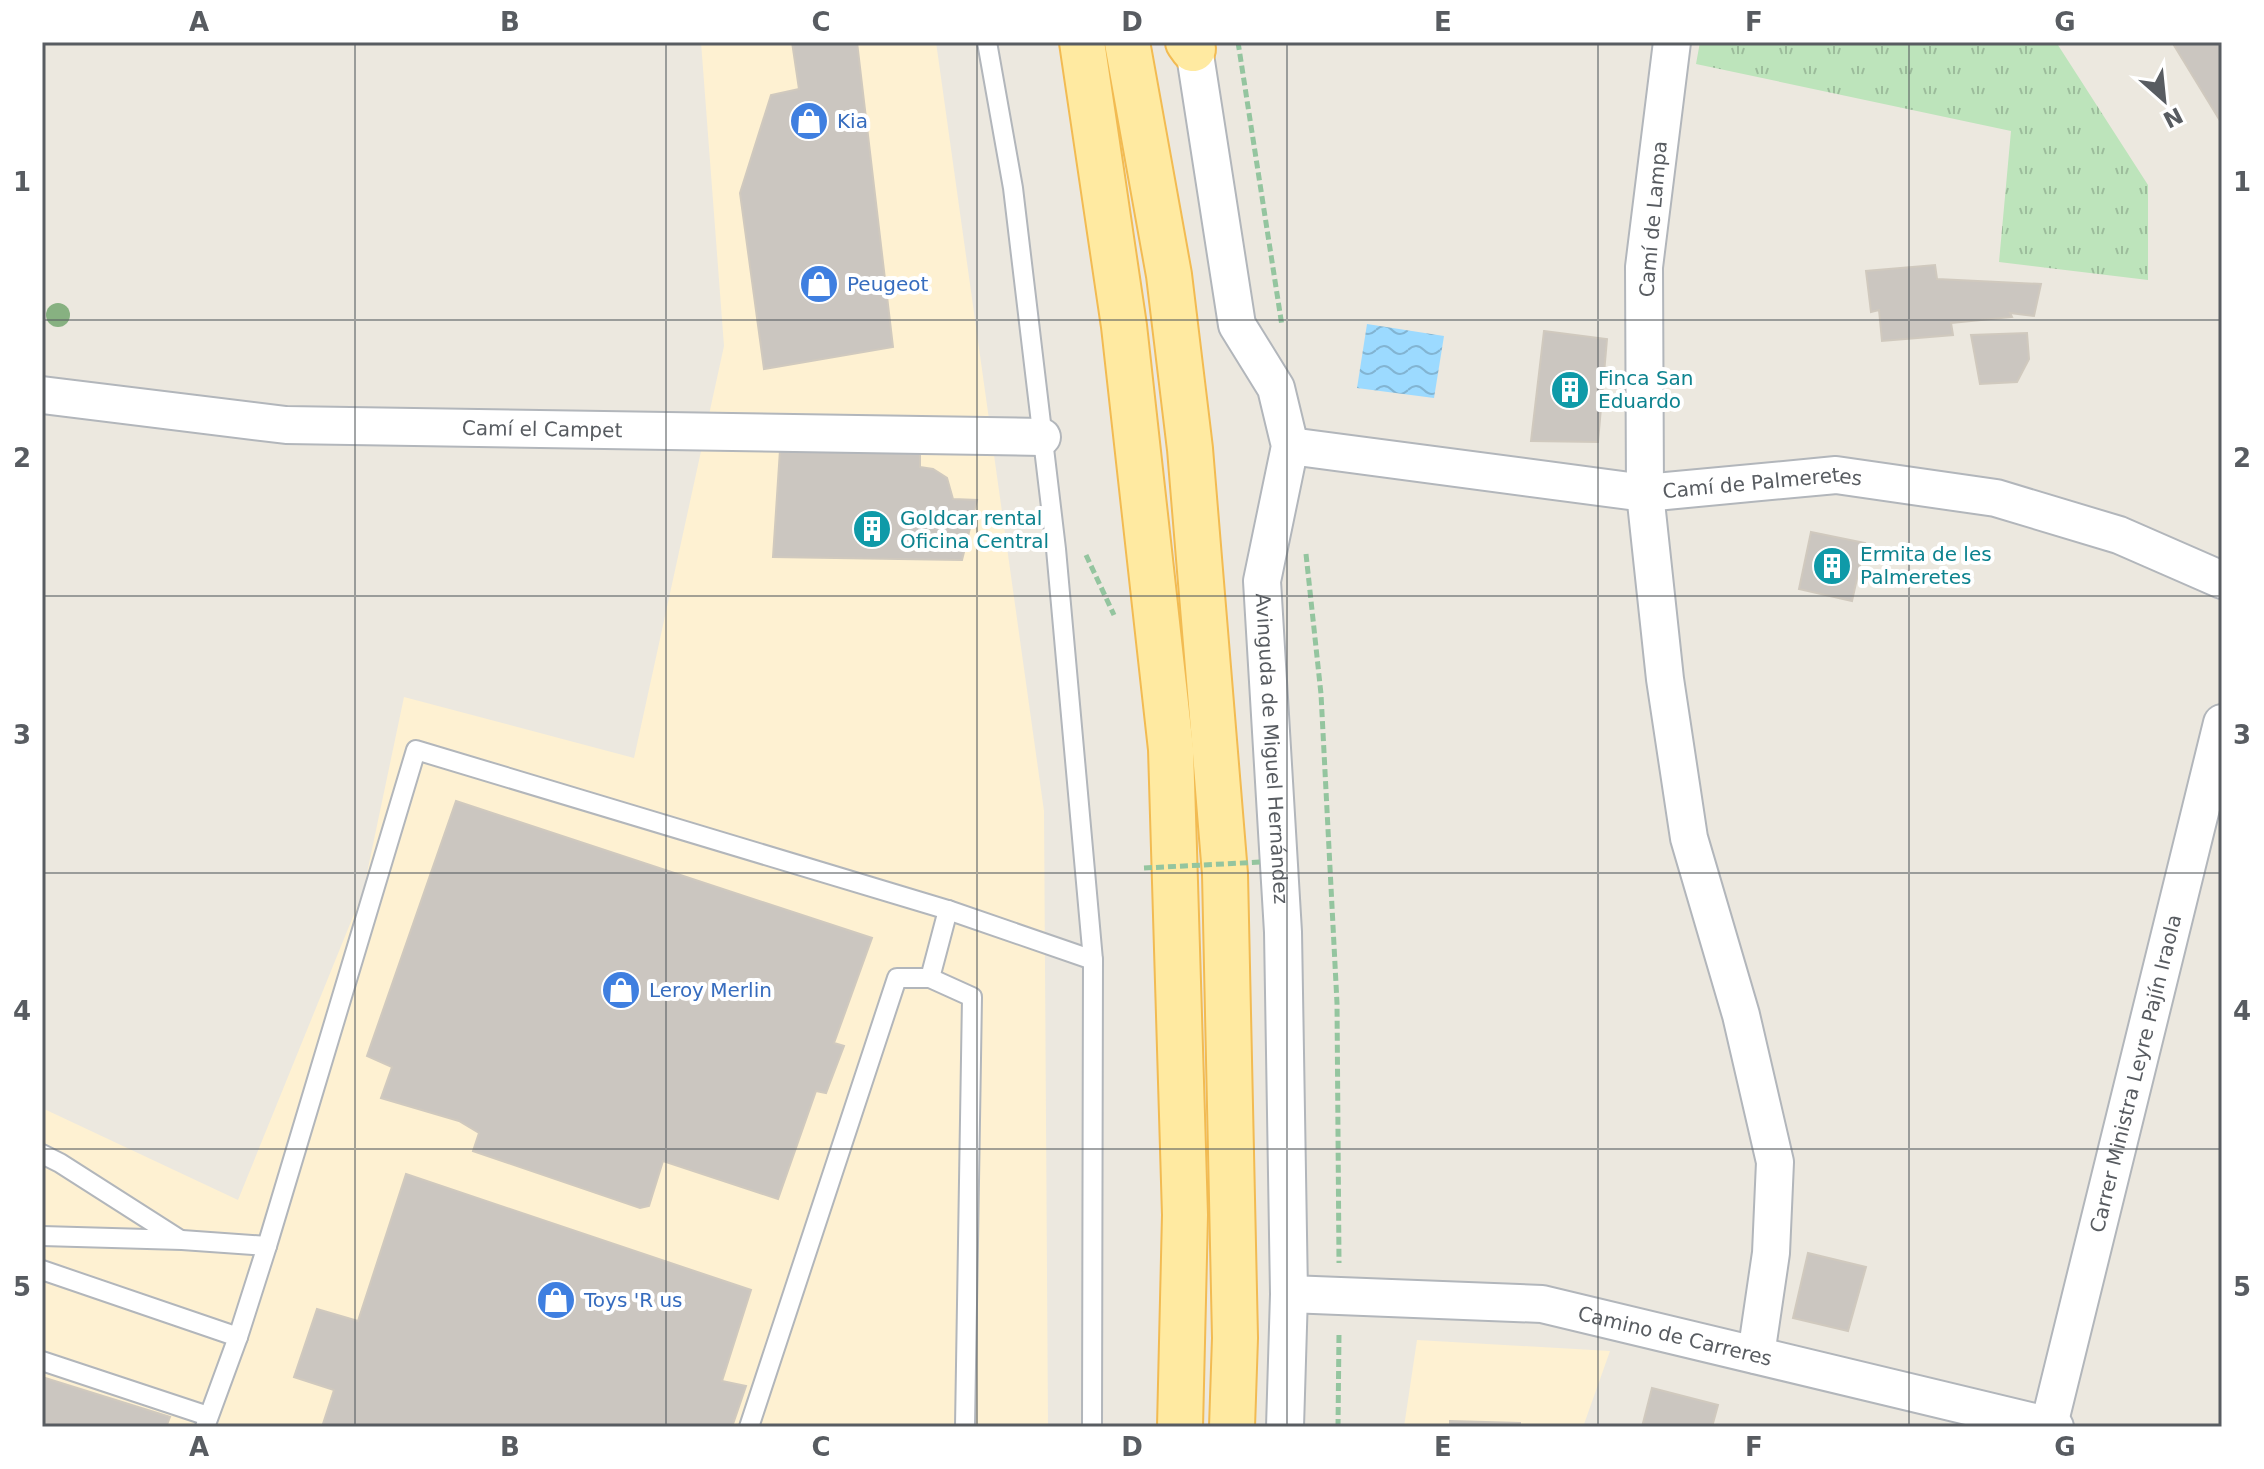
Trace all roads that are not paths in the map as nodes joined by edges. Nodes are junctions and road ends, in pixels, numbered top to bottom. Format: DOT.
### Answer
graph roads {
  1 [pos="987,42"];
  2 [pos="1082,42"];
  3 [pos="1127,42"];
  4 [pos="1672,42"];
  5 [pos="1191,44"];
  6 [pos="42,395"];
  7 [pos="1042,437"];
  8 [pos="1290,446"];
  9 [pos="1645,493"];
  10 [pos="2222,580"];
  11 [pos="2222,723"];
  12 [pos="948,910"];
  13 [pos="1093,960"];
  14 [pos="930,978"];
  15 [pos="42,1154"];
  16 [pos="42,1236"];
  17 [pos="182,1240"];
  18 [pos="267,1246"];
  19 [pos="42,1270"];
  20 [pos="1289,1294"];
  21 [pos="238,1337"];
  22 [pos="1756,1355"];
  23 [pos="42,1361"];
  24 [pos="206,1422"];
  25 [pos="2052,1426"];
  26 [pos="749,1427"];
  27 [pos="965,1427"];
  28 [pos="1092,1427"];
  29 [pos="1180,1427"];
  30 [pos="1232,1427"];
  31 [pos="1285,1427"];
  1 -- 7 [label="lane"];
  2 -- 29 [label="main road"];
  3 -- 30 [label="main road"];
  4 -- 9 [label="street, Camí de Lampa"];
  5 -- 8 [label="street, Avinguda de Miguel Hernández"];
  6 -- 7 [label="street, Camí el Campet"];
  7 -- 13 [label="lane"];
  8 -- 9 [label="street, Camí de Palmeretes"];
  8 -- 20 [label="street, Avinguda de Miguel Hernández"];
  9 -- 10 [label="street, Camí de Palmeretes"];
  9 -- 22 [label="street, Camí de Lampa"];
  11 -- 25 [label="street, Carrer Ministra Leyre Pajín Iraola"];
  12 -- 13 [label="lane"];
  12 -- 14 [label="lane"];
  12 -- 18 [label="lane"];
  13 -- 28 [label="lane"];
  14 -- 26 [label="lane"];
  14 -- 27 [label="lane"];
  15 -- 17 [label="lane"];
  16 -- 17 [label="lane"];
  17 -- 18 [label="lane"];
  18 -- 21 [label="lane"];
  19 -- 21 [label="lane"];
  20 -- 22 [label="street, Camino de Carreres"];
  20 -- 31 [label="street, Avinguda de Miguel Hernández"];
  21 -- 24 [label="lane"];
  22 -- 25 [label="street, Camino de Carreres"];
  23 -- 24 [label="lane"];
}
